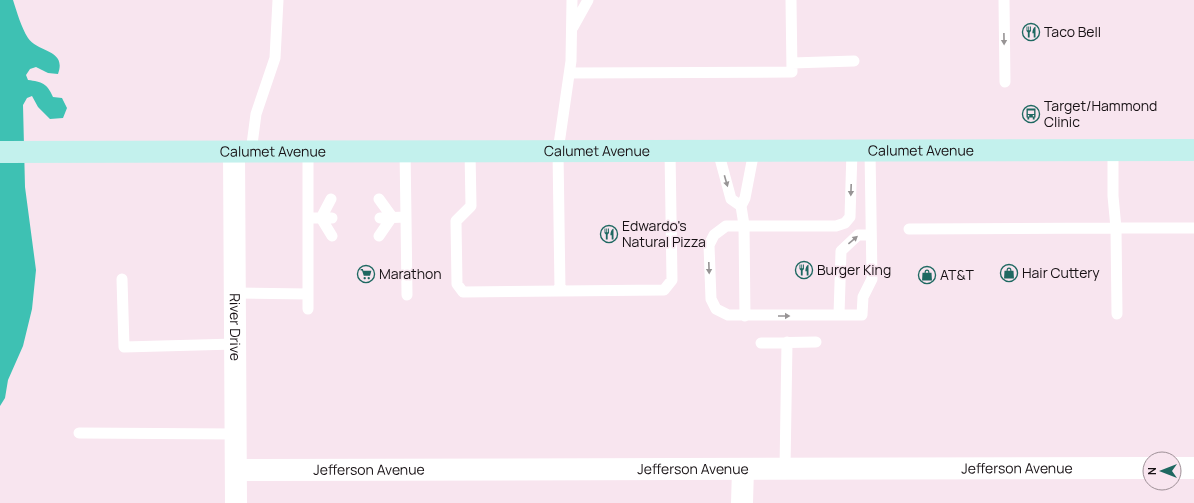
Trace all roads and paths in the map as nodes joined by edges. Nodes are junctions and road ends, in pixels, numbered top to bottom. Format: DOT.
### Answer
graph roads {
  1 [pos="278,0"];
  2 [pos="572,0"];
  3 [pos="588,0"];
  4 [pos="791,0"];
  5 [pos="1004,0"];
  6 [pos="572,30"];
  7 [pos="854,61"];
  8 [pos="792,63"];
  9 [pos="570,72"];
  10 [pos="1005,82"];
  11 [pos="1194,150"];
  12 [pos="405,151"];
  13 [pos="470,151"];
  14 [pos="558,151"];
  15 [pos="670,151"];
  16 [pos="718,151"];
  17 [pos="754,151"];
  18 [pos="861,151"];
  19 [pos="1113,151"];
  20 [pos="0,152"];
  21 [pos="242,152"];
  22 [pos="308,152"];
  23 [pos="331,199"];
  24 [pos="379,199"];
  25 [pos="741,206"];
  26 [pos="392,217"];
  27 [pos="406,217"];
  28 [pos="308,218"];
  29 [pos="326,218"];
  30 [pos="380,218"];
  31 [pos="744,225"];
  32 [pos="1116,228"];
  33 [pos="1194,228"];
  34 [pos="909,229"];
  35 [pos="871,235"];
  36 [pos="332,236"];
  37 [pos="379,236"];
  38 [pos="122,279"];
  39 [pos="560,290"];
  40 [pos="234,293"];
  41 [pos="308,294"];
  42 [pos="407,295"];
  43 [pos="308,309"];
  44 [pos="1117,314"];
  45 [pos="746,316"];
  46 [pos="839,316"];
  47 [pos="761,342"];
  48 [pos="786,342"];
  49 [pos="816,342"];
  50 [pos="235,344"];
  51 [pos="79,433"];
  52 [pos="235,434"];
  53 [pos="1142,468"];
  54 [pos="1182,468"];
  55 [pos="1194,468"];
  56 [pos="743,469"];
  57 [pos="786,469"];
  58 [pos="236,470"];
  59 [pos="236,503"];
  60 [pos="742,503"];
  1 -- 21 [label="lane"];
  2 -- 6 [label="lane"];
  3 -- 6 [label="lane"];
  4 -- 8 [label="lane"];
  5 -- 10 [label="lane, one-way"];
  6 -- 9 [label="lane"];
  7 -- 8 [label="lane"];
  8 -- 9 [label="lane"];
  9 -- 14 [label="lane"];
  11 -- 19 [label="main road, Calumet Avenue"];
  12 -- 13 [label="main road, Calumet Avenue"];
  12 -- 22 [label="main road, Calumet Avenue"];
  12 -- 27 [label="lane"];
  13 -- 14 [label="main road, Calumet Avenue"];
  13 -- 39 [label="lane"];
  14 -- 15 [label="main road, Calumet Avenue"];
  14 -- 39 [label="lane"];
  15 -- 16 [label="main road, Calumet Avenue"];
  15 -- 39 [label="lane"];
  16 -- 17 [label="main road, Calumet Avenue"];
  16 -- 25 [label="lane, one-way"];
  17 -- 18 [label="main road, Calumet Avenue"];
  17 -- 25 [label="lane"];
  18 -- 19 [label="main road, Calumet Avenue"];
  18 -- 31 [label="lane, one-way"];
  18 -- 35 [label="lane"];
  19 -- 32 [label="lane"];
  20 -- 21 [label="main road, Calumet Avenue"];
  21 -- 22 [label="main road, Calumet Avenue"];
  21 -- 40 [label="street, River Drive"];
  22 -- 28 [label="lane"];
  23 -- 29 [label="lane"];
  24 -- 26 [label="lane"];
  25 -- 31 [label="lane"];
  26 -- 27 [label="lane"];
  26 -- 30 [label="lane"];
  26 -- 37 [label="lane"];
  27 -- 42 [label="lane"];
  28 -- 29 [label="lane"];
  28 -- 41 [label="lane"];
  29 -- 36 [label="lane"];
  31 -- 45 [label="lane"];
  31 -- 45 [label="lane, one-way"];
  32 -- 33 [label="lane"];
  32 -- 34 [label="lane"];
  32 -- 44 [label="lane"];
  46 -- 35 [label="lane, one-way"];
  35 -- 46 [label="lane"];
  38 -- 50 [label="lane"];
  40 -- 41 [label="lane"];
  40 -- 50 [label="street, River Drive"];
  41 -- 43 [label="lane"];
  45 -- 46 [label="lane, one-way"];
  47 -- 48 [label="lane"];
  48 -- 49 [label="lane"];
  48 -- 57 [label="lane"];
  50 -- 52 [label="street, River Drive"];
  51 -- 52 [label="lane"];
  52 -- 58 [label="street, River Drive"];
  53 -- 57 [label="street, Jefferson Avenue"];
  54 -- 55 [label="street"];
  56 -- 57 [label="street, Jefferson Avenue"];
  56 -- 58 [label="street, Jefferson Avenue"];
  56 -- 60 [label="street"];
  58 -- 59 [label="street, River Drive"];
}
